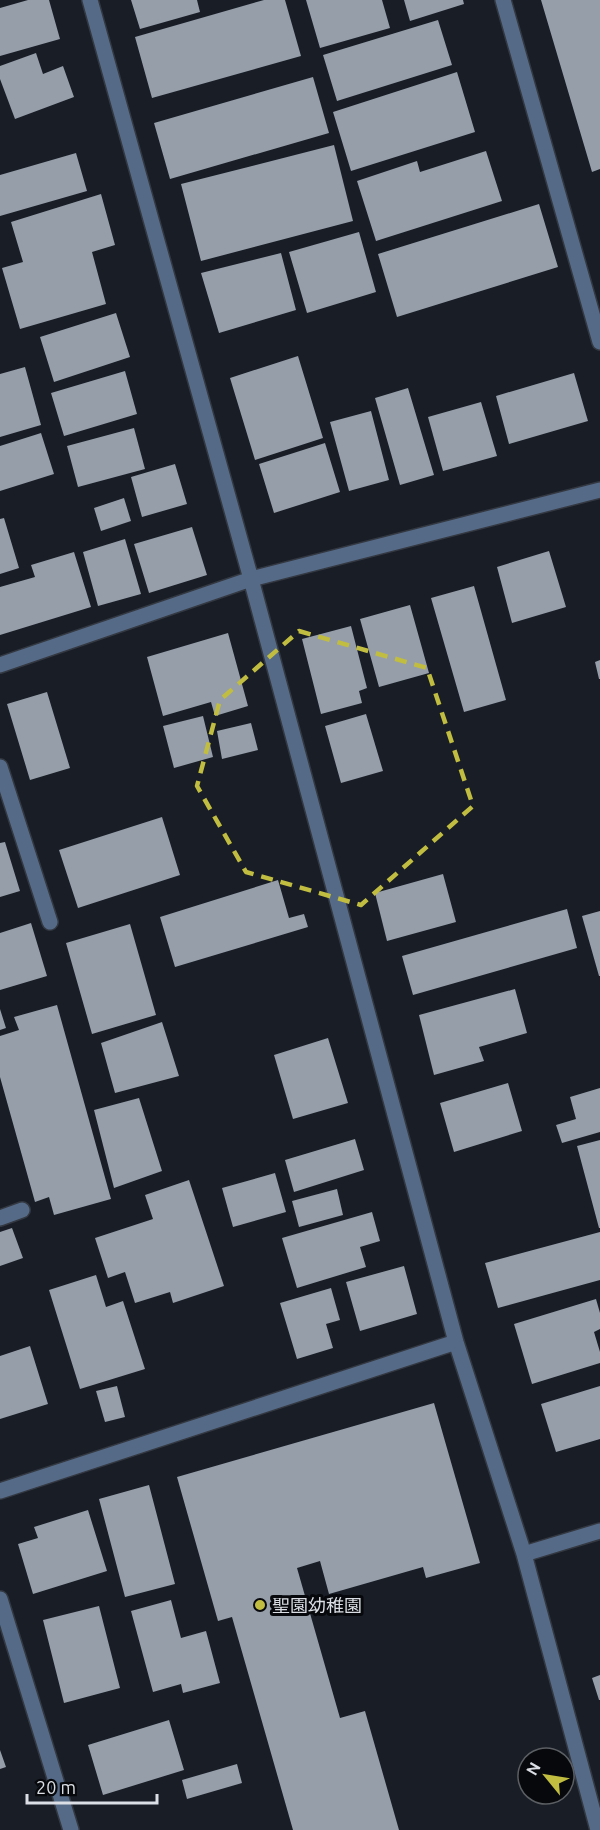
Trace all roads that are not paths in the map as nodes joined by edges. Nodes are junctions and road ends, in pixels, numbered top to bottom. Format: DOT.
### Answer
graph roads {
  1 [pos="90,0"];
  2 [pos="502,0"];
  3 [pos="600,342"];
  4 [pos="600,490"];
  5 [pos="251,579"];
  6 [pos="0,665"];
  7 [pos="0,767"];
  8 [pos="50,922"];
  9 [pos="22,1210"];
  10 [pos="0,1218"];
  11 [pos="456,1342"];
  12 [pos="0,1491"];
  13 [pos="600,1531"];
  14 [pos="524,1554"];
  15 [pos="0,1599"];
  16 [pos="71,1830"];
  17 [pos="598,1830"];
  1 -- 5 [label="street"];
  2 -- 3 [label="street"];
  4 -- 5 [label="street"];
  5 -- 6 [label="street"];
  5 -- 11 [label="street"];
  7 -- 8 [label="street"];
  9 -- 10 [label="street"];
  11 -- 12 [label="street"];
  11 -- 14 [label="street"];
  13 -- 14 [label="street"];
  14 -- 17 [label="street"];
  15 -- 16 [label="street"];
}
